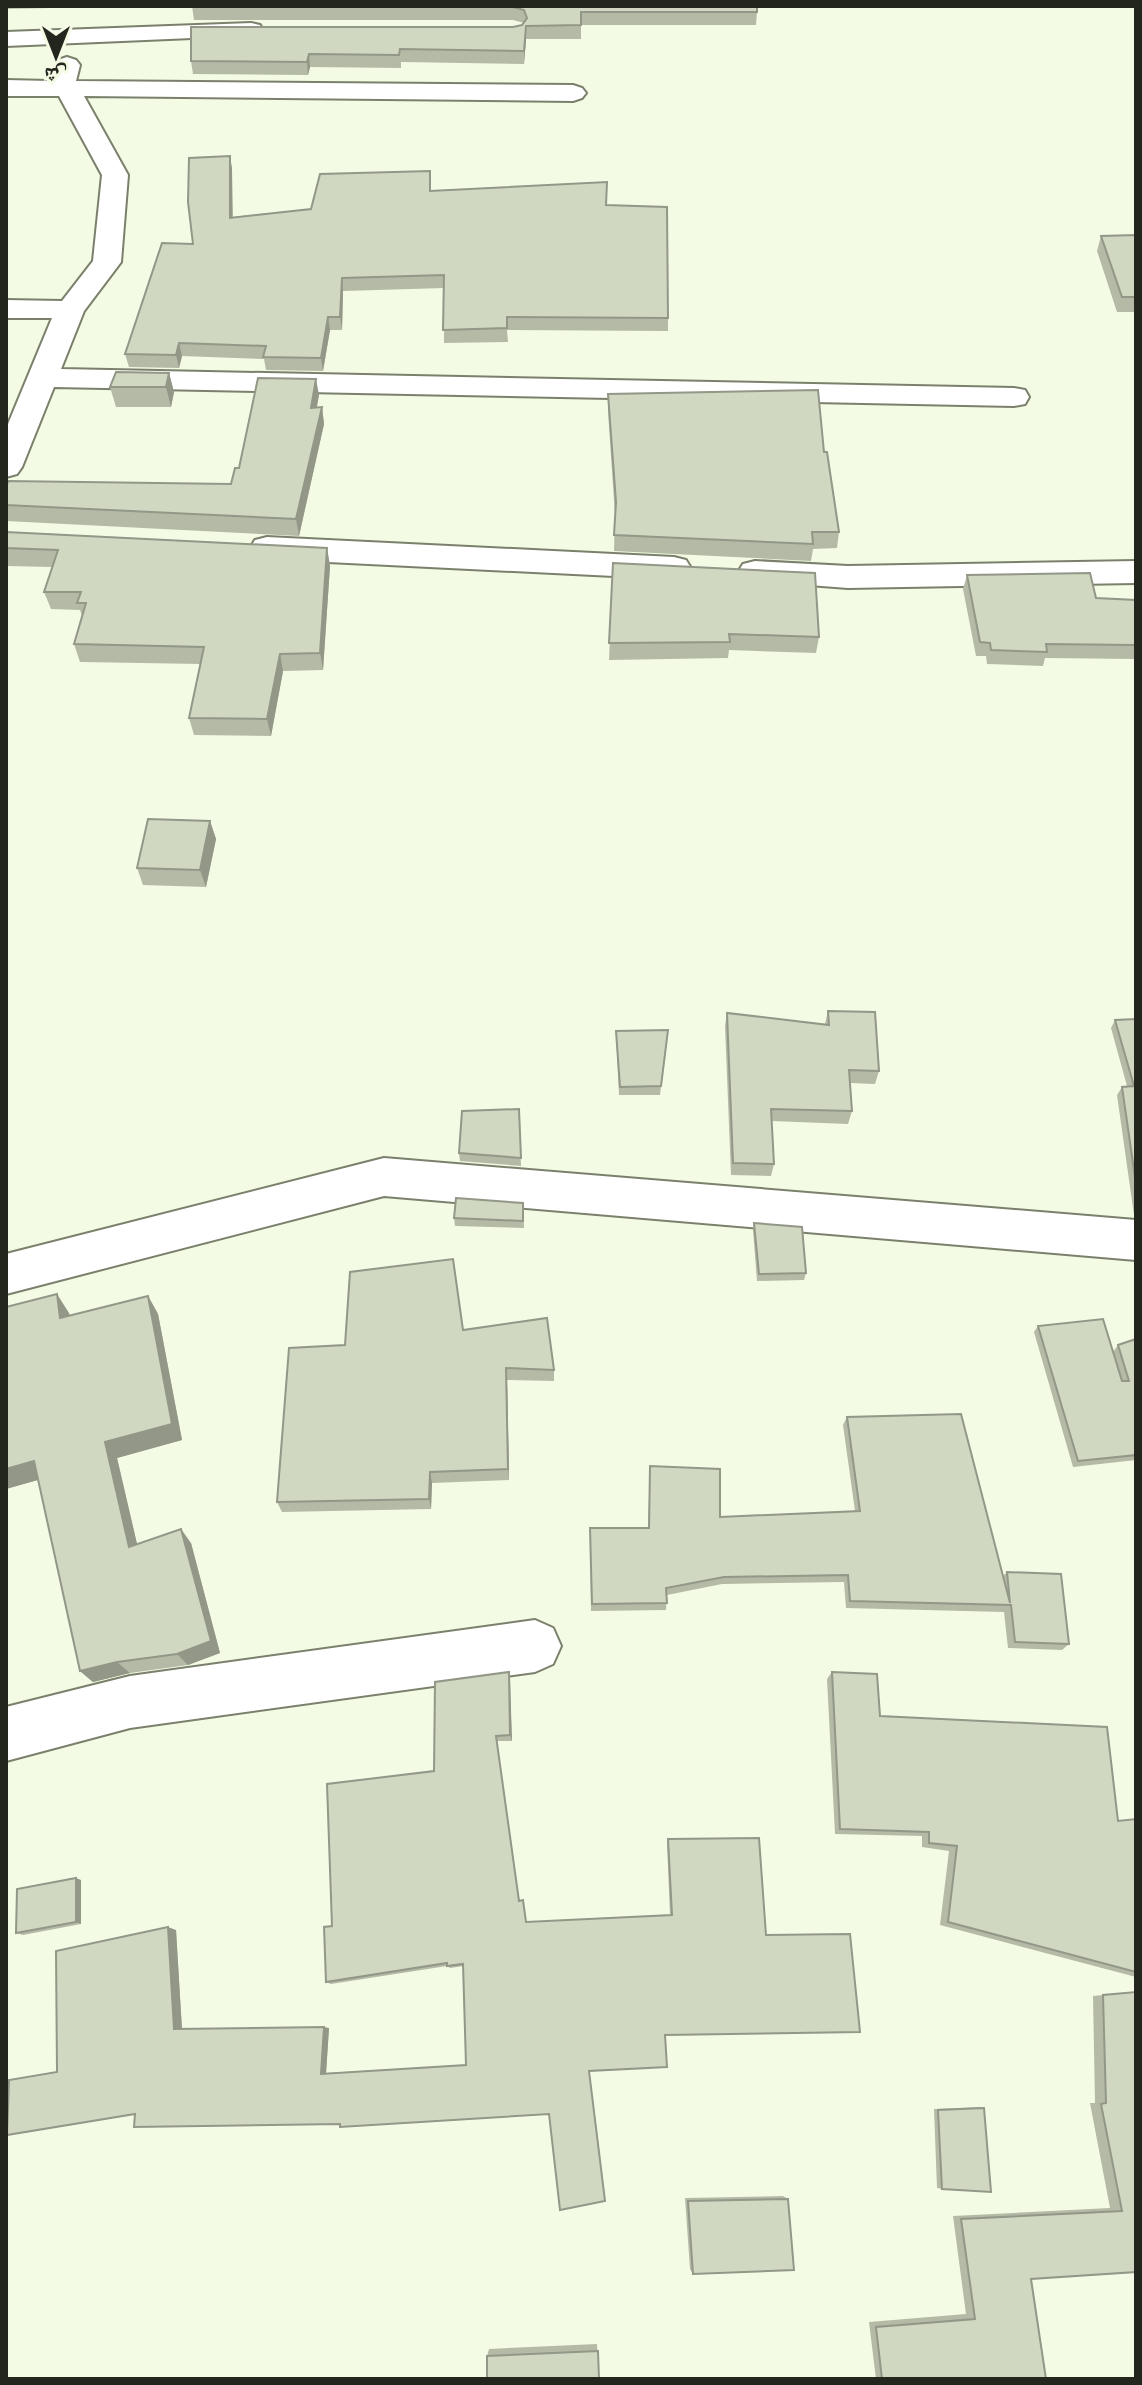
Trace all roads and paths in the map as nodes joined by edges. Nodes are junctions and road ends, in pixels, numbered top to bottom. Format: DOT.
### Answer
graph roads {
  1 [pos="167,18"];
  2 [pos="275,30"];
  3 [pos="72,38"];
  4 [pos="6,39"];
  5 [pos="6,88"];
  6 [pos="67,88"];
  7 [pos="573,93"];
  8 [pos="6,309"];
  9 [pos="70,310"];
  10 [pos="40,378"];
  11 [pos="1014,397"];
  12 [pos="6,467"];
  13 [pos="228,546"];
  14 [pos="1136,572"];
  15 [pos="1136,1240"];
  16 [pos="6,1274"];
  17 [pos="535,1646"];
  18 [pos="6,1734"];
  1 -- 2 [label="street"];
  1 -- 3 [label="street"];
  3 -- 4 [label="street"];
  3 -- 6 [label="street"];
  5 -- 6 [label="street"];
  6 -- 7 [label="street"];
  6 -- 9 [label="street"];
  8 -- 9 [label="street"];
  9 -- 10 [label="street"];
  10 -- 11 [label="street"];
  10 -- 12 [label="street"];
  13 -- 14 [label="street"];
  15 -- 16 [label="street"];
  17 -- 18 [label="street"];
}
